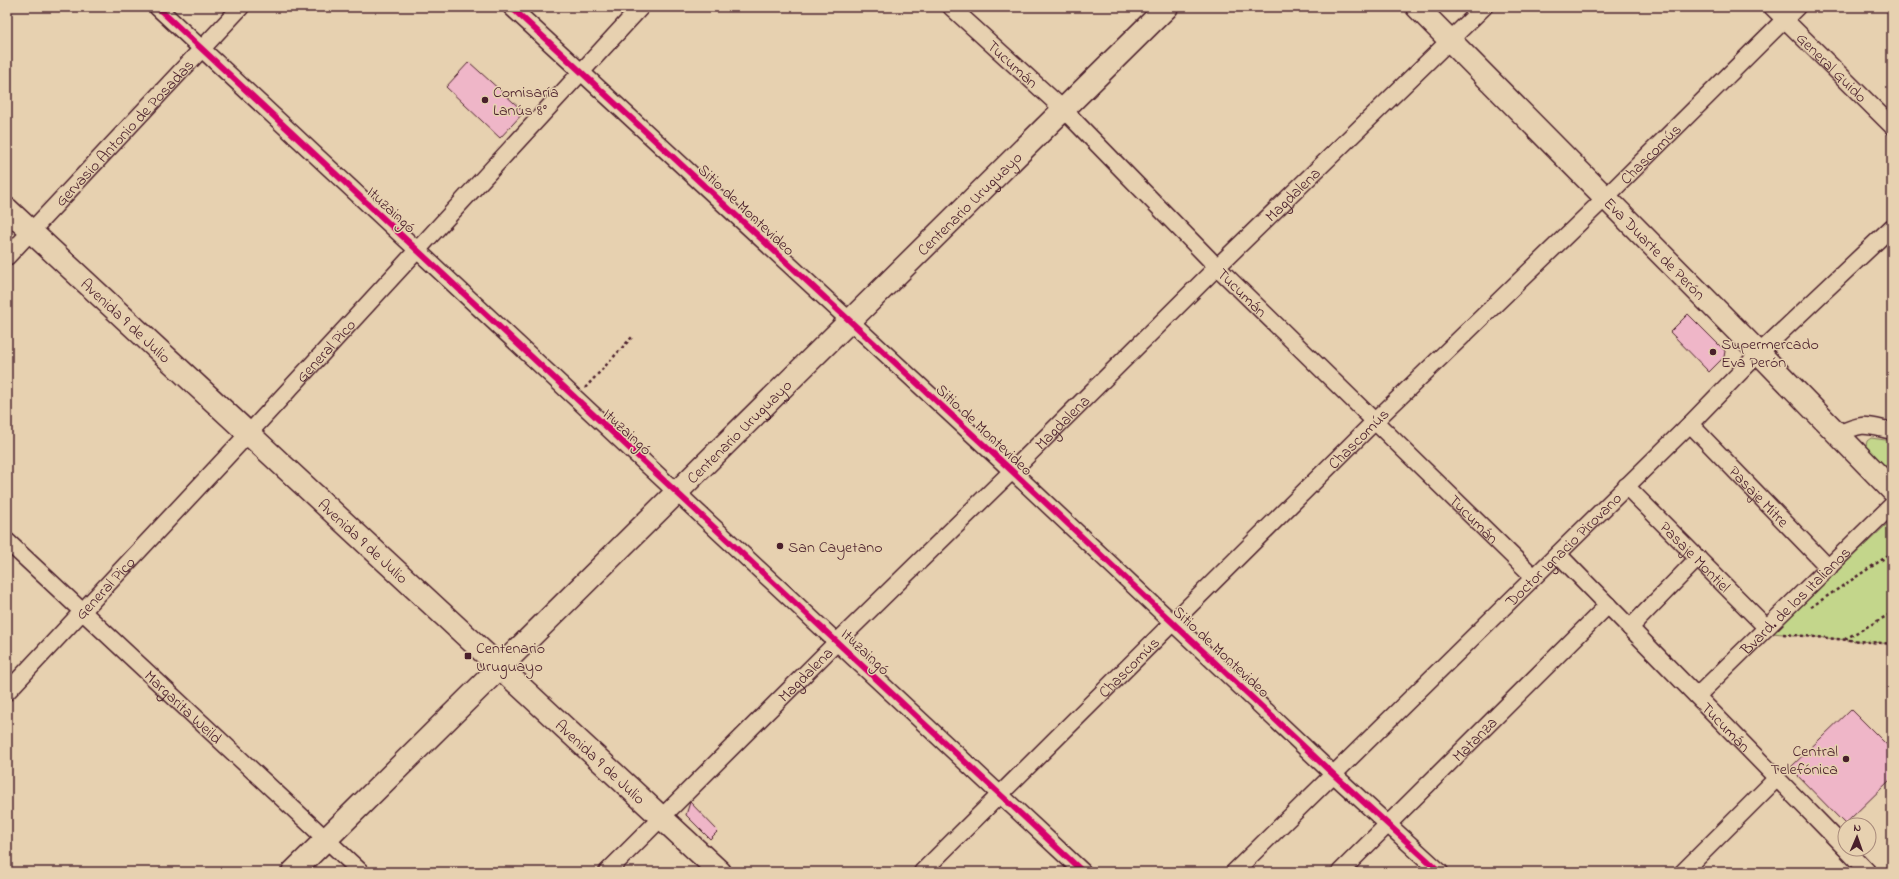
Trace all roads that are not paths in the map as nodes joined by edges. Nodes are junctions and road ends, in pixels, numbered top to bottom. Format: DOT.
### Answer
graph roads {
  1 [pos="157,7"];
  2 [pos="241,7"];
  3 [pos="511,7"];
  4 [pos="642,7"];
  5 [pos="951,7"];
  6 [pos="1167,7"];
  7 [pos="1417,7"];
  8 [pos="1484,7"];
  9 [pos="1772,7"];
  10 [pos="1797,7"];
  11 [pos="1784,20"];
  12 [pos="1450,41"];
  13 [pos="202,49"];
  14 [pos="581,72"];
  15 [pos="1063,109"];
  16 [pos="1892,126"];
  17 [pos="1605,198"];
  18 [pos="7,209"];
  19 [pos="1892,227"];
  20 [pos="31,232"];
  21 [pos="417,250"];
  22 [pos="7,258"];
  23 [pos="1217,267"];
  24 [pos="849,322"];
  25 [pos="1759,353"];
  26 [pos="1375,421"];
  27 [pos="1690,424"];
  28 [pos="1892,431"];
  29 [pos="249,433"];
  30 [pos="1838,434"];
  31 [pos="1012,471"];
  32 [pos="1626,486"];
  33 [pos="1892,490"];
  34 [pos="676,493"];
  35 [pos="1892,505"];
  36 [pos="7,541"];
  37 [pos="1558,554"];
  38 [pos="1698,558"];
  39 [pos="1829,568"];
  40 [pos="1534,577"];
  41 [pos="1608,605"];
  42 [pos="82,611"];
  43 [pos="1173,623"];
  44 [pos="1766,627"];
  45 [pos="1630,628"];
  46 [pos="837,642"];
  47 [pos="501,667"];
  48 [pos="7,692"];
  49 [pos="1697,696"];
  50 [pos="1333,774"];
  51 [pos="1777,778"];
  52 [pos="1001,795"];
  53 [pos="662,818"];
  54 [pos="1388,824"];
  55 [pos="326,839"];
  56 [pos="1837,841"];
  57 [pos="1853,857"];
  58 [pos="293,872"];
  59 [pos="361,872"];
  60 [pos="607,872"];
  61 [pos="720,872"];
  62 [pos="922,872"];
  63 [pos="1083,872"];
  64 [pos="1234,872"];
  65 [pos="1340,872"];
  66 [pos="1440,872"];
  67 [pos="1683,872"];
  68 [pos="1868,872"];
  1 -- 13 [label="street, Ituzaingó"];
  2 -- 13 [label="street, Gervasio Antonio de Posadas"];
  3 -- 14 [label="street, Sitio de Montevideo"];
  4 -- 14 [label="street, General Pico"];
  5 -- 15 [label="street, Tucumán"];
  6 -- 15 [label="main road, Centenario Uruguayo"];
  7 -- 12 [label="main road, Eva Duarte de Perón"];
  8 -- 12 [label="street, Magdalena"];
  9 -- 11 [label="street, General Guido"];
  10 -- 11 [label="street, Chascomús"];
  11 -- 16 [label="street, General Guido"];
  11 -- 17 [label="street, Chascomús"];
  12 -- 17 [label="main road, Eva Duarte de Perón"];
  12 -- 23 [label="street, Magdalena"];
  13 -- 20 [label="street, Gervasio Antonio de Posadas"];
  13 -- 21 [label="street, Ituzaingó"];
  14 -- 21 [label="street, General Pico"];
  14 -- 24 [label="street, Sitio de Montevideo"];
  15 -- 23 [label="street, Tucumán"];
  15 -- 24 [label="main road, Centenario Uruguayo"];
  17 -- 25 [label="main road, Eva Duarte de Perón"];
  17 -- 26 [label="street, Chascomús"];
  18 -- 20 [label="main road, Avenida 9 de Julio"];
  19 -- 25 [label="street, Doctor Ignacio Pirovano"];
  20 -- 22 [label="street, Gervasio Antonio de Posadas"];
  20 -- 29 [label="main road, Avenida 9 de Julio"];
  21 -- 29 [label="street, General Pico"];
  21 -- 34 [label="street, Ituzaingó"];
  23 -- 26 [label="street, Tucumán"];
  23 -- 31 [label="street, Magdalena"];
  24 -- 31 [label="street, Sitio de Montevideo"];
  24 -- 34 [label="main road, Centenario Uruguayo"];
  25 -- 27 [label="street, Doctor Ignacio Pirovano"];
  25 -- 30 [label="main road, Eva Duarte de Perón"];
  26 -- 40 [label="street, Tucumán"];
  26 -- 43 [label="street, Chascomús"];
  27 -- 32 [label="street, Doctor Ignacio Pirovano"];
  27 -- 39 [label="street, Pasaje Mitre"];
  28 -- 30 [label="street"];
  29 -- 42 [label="street, General Pico"];
  29 -- 47 [label="main road, Avenida 9 de Julio"];
  30 -- 33 [label="main road, Eva Duarte de Perón"];
  31 -- 43 [label="street, Sitio de Montevideo"];
  31 -- 46 [label="street, Magdalena"];
  32 -- 37 [label="street, Doctor Ignacio Pirovano"];
  32 -- 38 [label="street, Pasaje Montiel"];
  34 -- 46 [label="street, Ituzaingó"];
  34 -- 47 [label="main road, Centenario Uruguayo"];
  35 -- 39 [label="street, Bvard. de los Italianos"];
  36 -- 42 [label="street, Margarita Weild"];
  37 -- 40 [label="street, Doctor Ignacio Pirovano"];
  37 -- 41 [label="street, Tucumán"];
  38 -- 44 [label="street, Pasaje Montiel"];
  38 -- 45 [label="street"];
  39 -- 44 [label="street, Bvard. de los Italianos"];
  40 -- 50 [label="street, Doctor Ignacio Pirovano"];
  41 -- 45 [label="street, Tucumán"];
  41 -- 54 [label="street, Matanza"];
  42 -- 48 [label="street, General Pico"];
  42 -- 55 [label="street, Margarita Weild"];
  43 -- 50 [label="street, Sitio de Montevideo"];
  43 -- 52 [label="street, Chascomús"];
  44 -- 49 [label="street, Bvard. de los Italianos"];
  45 -- 49 [label="street, Tucumán"];
  46 -- 52 [label="street, Ituzaingó"];
  46 -- 53 [label="street, Magdalena"];
  47 -- 53 [label="main road, Avenida 9 de Julio"];
  47 -- 55 [label="main road, Centenario Uruguayo"];
  49 -- 51 [label="street, Tucumán"];
  50 -- 54 [label="street, Sitio de Montevideo"];
  50 -- 64 [label="street, Doctor Ignacio Pirovano"];
  51 -- 56 [label="street, Tucumán"];
  51 -- 67 [label="street"];
  52 -- 62 [label="street, Chascomús"];
  52 -- 63 [label="street, Ituzaingó"];
  53 -- 60 [label="street, Magdalena"];
  53 -- 61 [label="main road, Avenida 9 de Julio"];
  54 -- 65 [label="street, Matanza"];
  54 -- 66 [label="street, Sitio de Montevideo"];
  55 -- 58 [label="main road, Centenario Uruguayo"];
  55 -- 59 [label="street, Margarita Weild"];
  57 -- 68 [label="street, Tucumán"];
}
